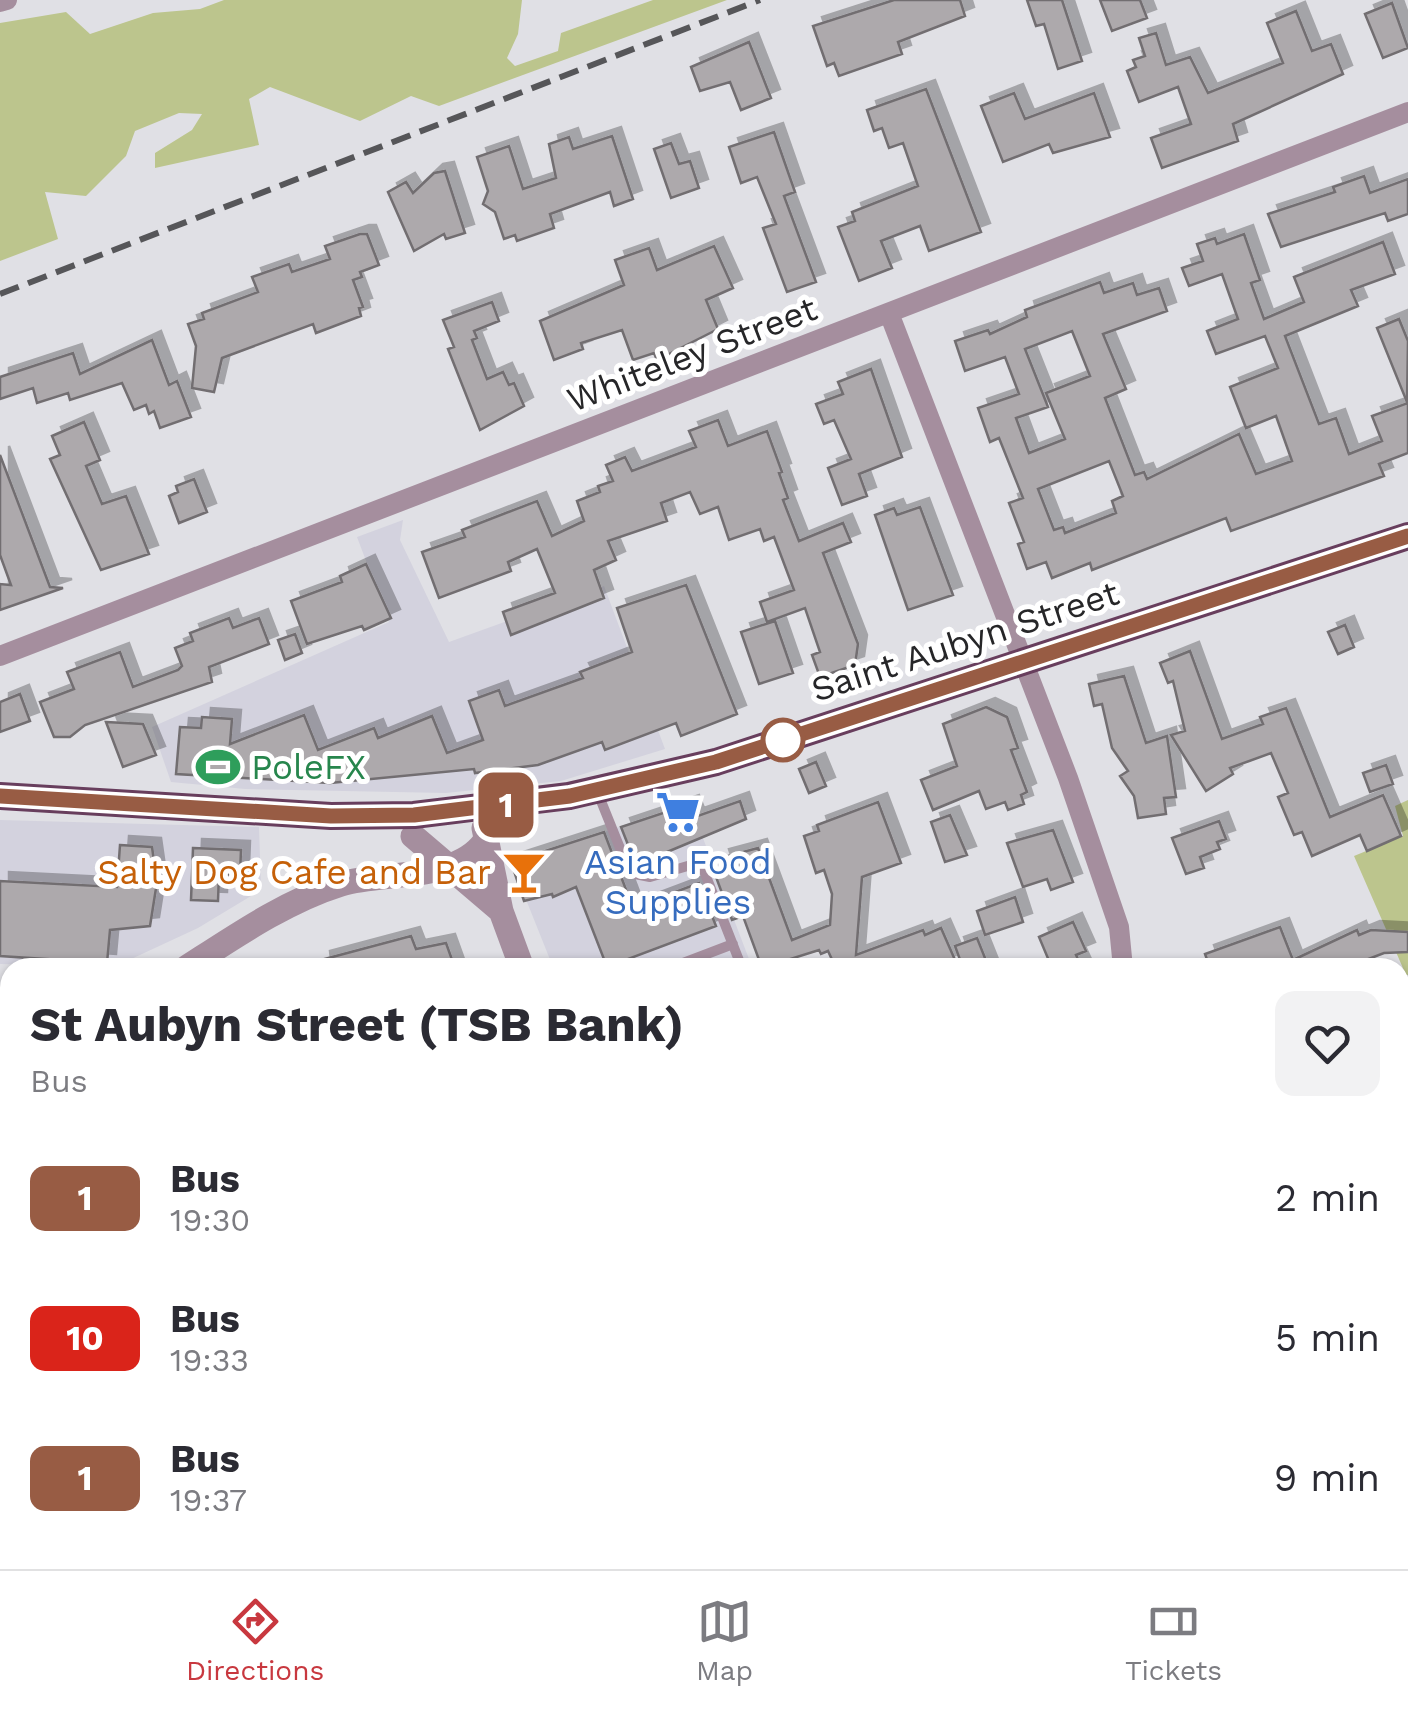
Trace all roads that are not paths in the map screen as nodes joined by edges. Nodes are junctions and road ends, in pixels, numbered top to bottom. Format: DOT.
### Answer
graph roads {
  1 [pos="7,0"];
  2 [pos="0,2"];
  3 [pos="1408,112"];
  4 [pos="889,313"];
  5 [pos="1408,536"];
  6 [pos="0,656"];
  7 [pos="1022,662"];
  8 [pos="596,790"];
  9 [pos="0,796"];
  10 [pos="482,807"];
  11 [pos="413,826"];
  12 [pos="485,840"];
  13 [pos="450,865"];
  14 [pos="370,878"];
  15 [pos="502,911"];
  16 [pos="733,944"];
  17 [pos="203,958"];
  18 [pos="518,958"];
  19 [pos="696,958"];
  20 [pos="738,958"];
  21 [pos="1122,958"];
  1 -- 2 [label="street"];
  3 -- 4 [label="street, Whiteley Street"];
  4 -- 6 [label="street, Whiteley Street"];
  4 -- 7 [label="street"];
  5 -- 7 [label="highway, Saint Aubyn Street"];
  7 -- 8 [label="highway, Saint Aubyn Street"];
  7 -- 21 [label="street"];
  8 -- 10 [label="highway, Saint Aubyn Street"];
  8 -- 16 [label="lane"];
  9 -- 11 [label="highway, Saint Aubyn Street"];
  10 -- 11 [label="highway, Saint Aubyn Street"];
  10 -- 12 [label="street"];
  11 -- 13 [label="street"];
  11 -- 14 [label="street"];
  12 -- 13 [label="street"];
  12 -- 15 [label="street"];
  13 -- 14 [label="street"];
  13 -- 15 [label="street"];
  14 -- 17 [label="street"];
  15 -- 18 [label="street"];
  16 -- 19 [label="lane"];
  16 -- 20 [label="lane"];
}
